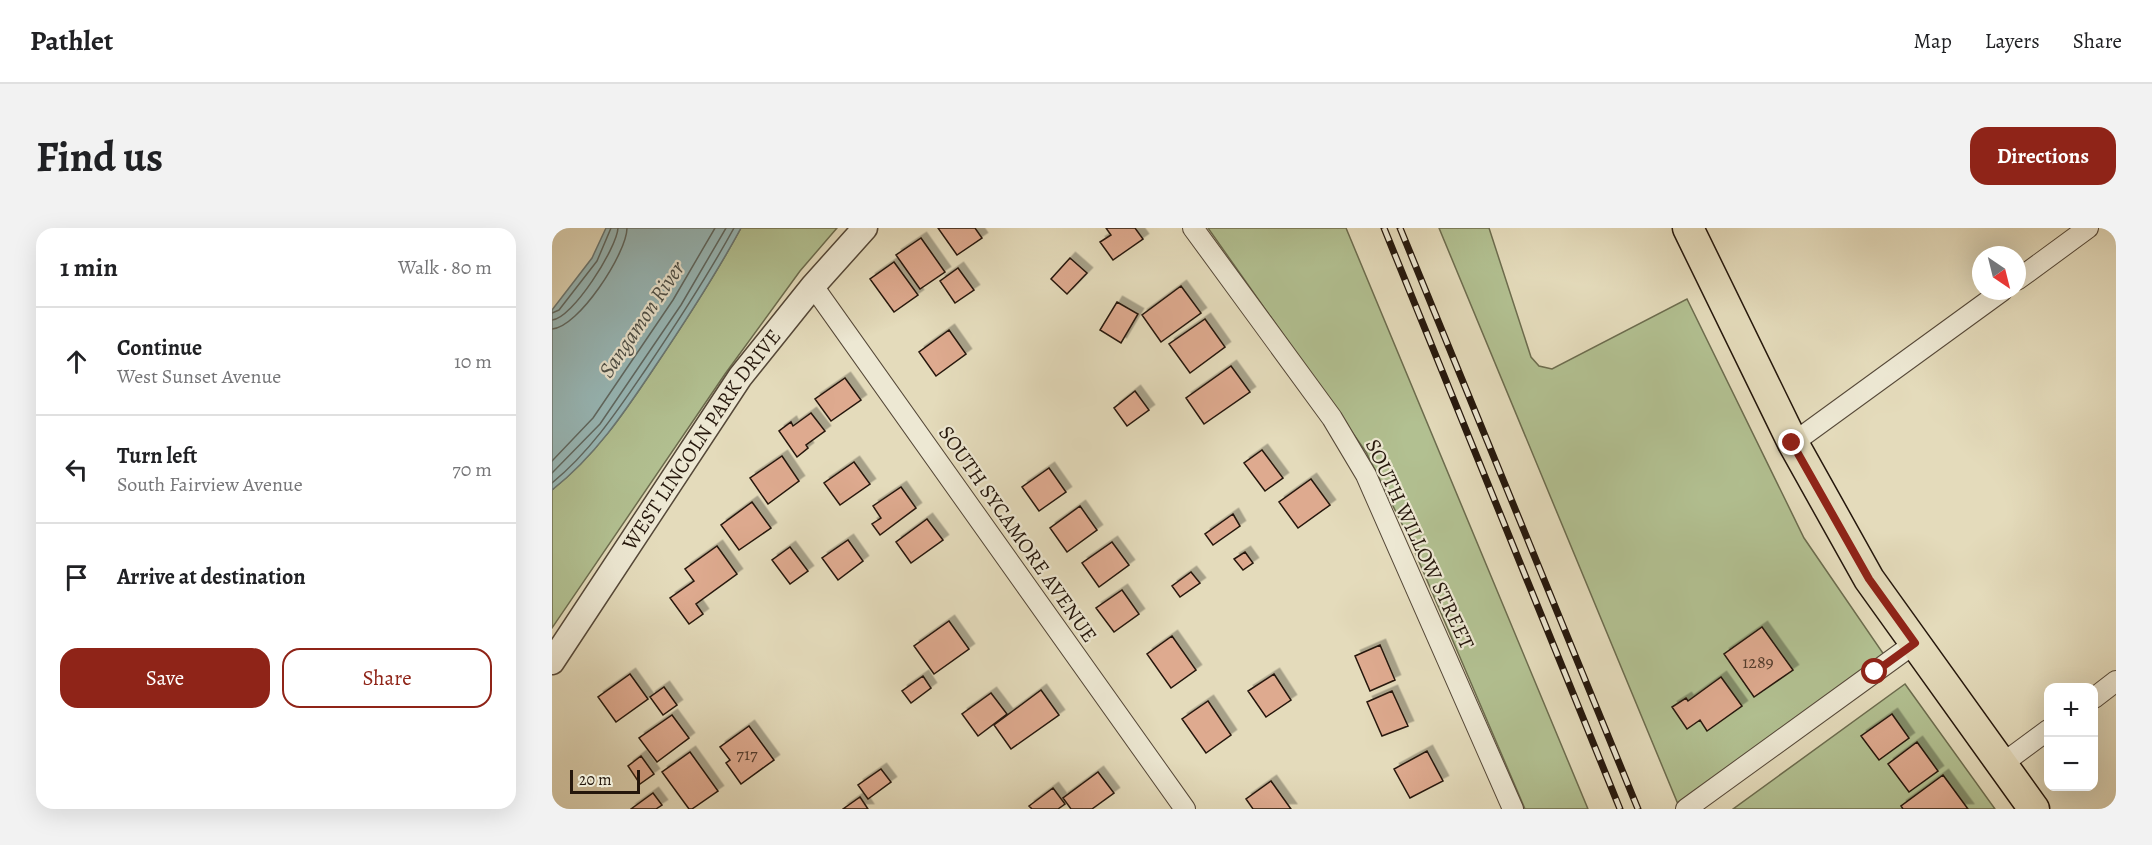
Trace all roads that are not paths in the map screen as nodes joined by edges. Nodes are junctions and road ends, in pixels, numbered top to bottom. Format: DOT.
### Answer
graph roads {
  1 [pos="865,228"];
  2 [pos="1193,228"];
  3 [pos="1688,228"];
  4 [pos="2088,228"];
  5 [pos="2026,273"];
  6 [pos="813,286"];
  7 [pos="1990,300"];
  8 [pos="1792,443"];
  9 [pos="1915,643"];
  10 [pos="552,662"];
  11 [pos="2116,681"];
  12 [pos="2098,695"];
  13 [pos="2044,734"];
  14 [pos="2002,764"];
  15 [pos="1185,809"];
  16 [pos="1513,809"];
  17 [pos="1686,809"];
  18 [pos="2034,809"];
  1 -- 6 [label="street, WEST LINCOLN PARK DRIVE"];
  2 -- 16 [label="street, SOUTH WILLOW STREET"];
  3 -- 8 [label="main road"];
  4 -- 5 [label="street"];
  6 -- 10 [label="street, WEST LINCOLN PARK DRIVE"];
  6 -- 15 [label="street, SOUTH SYCAMORE AVENUE"];
  7 -- 8 [label="street"];
  8 -- 9 [label="main road"];
  9 -- 14 [label="main road"];
  9 -- 17 [label="street"];
  11 -- 12 [label="street"];
  13 -- 14 [label="street"];
  14 -- 18 [label="main road"];
}
